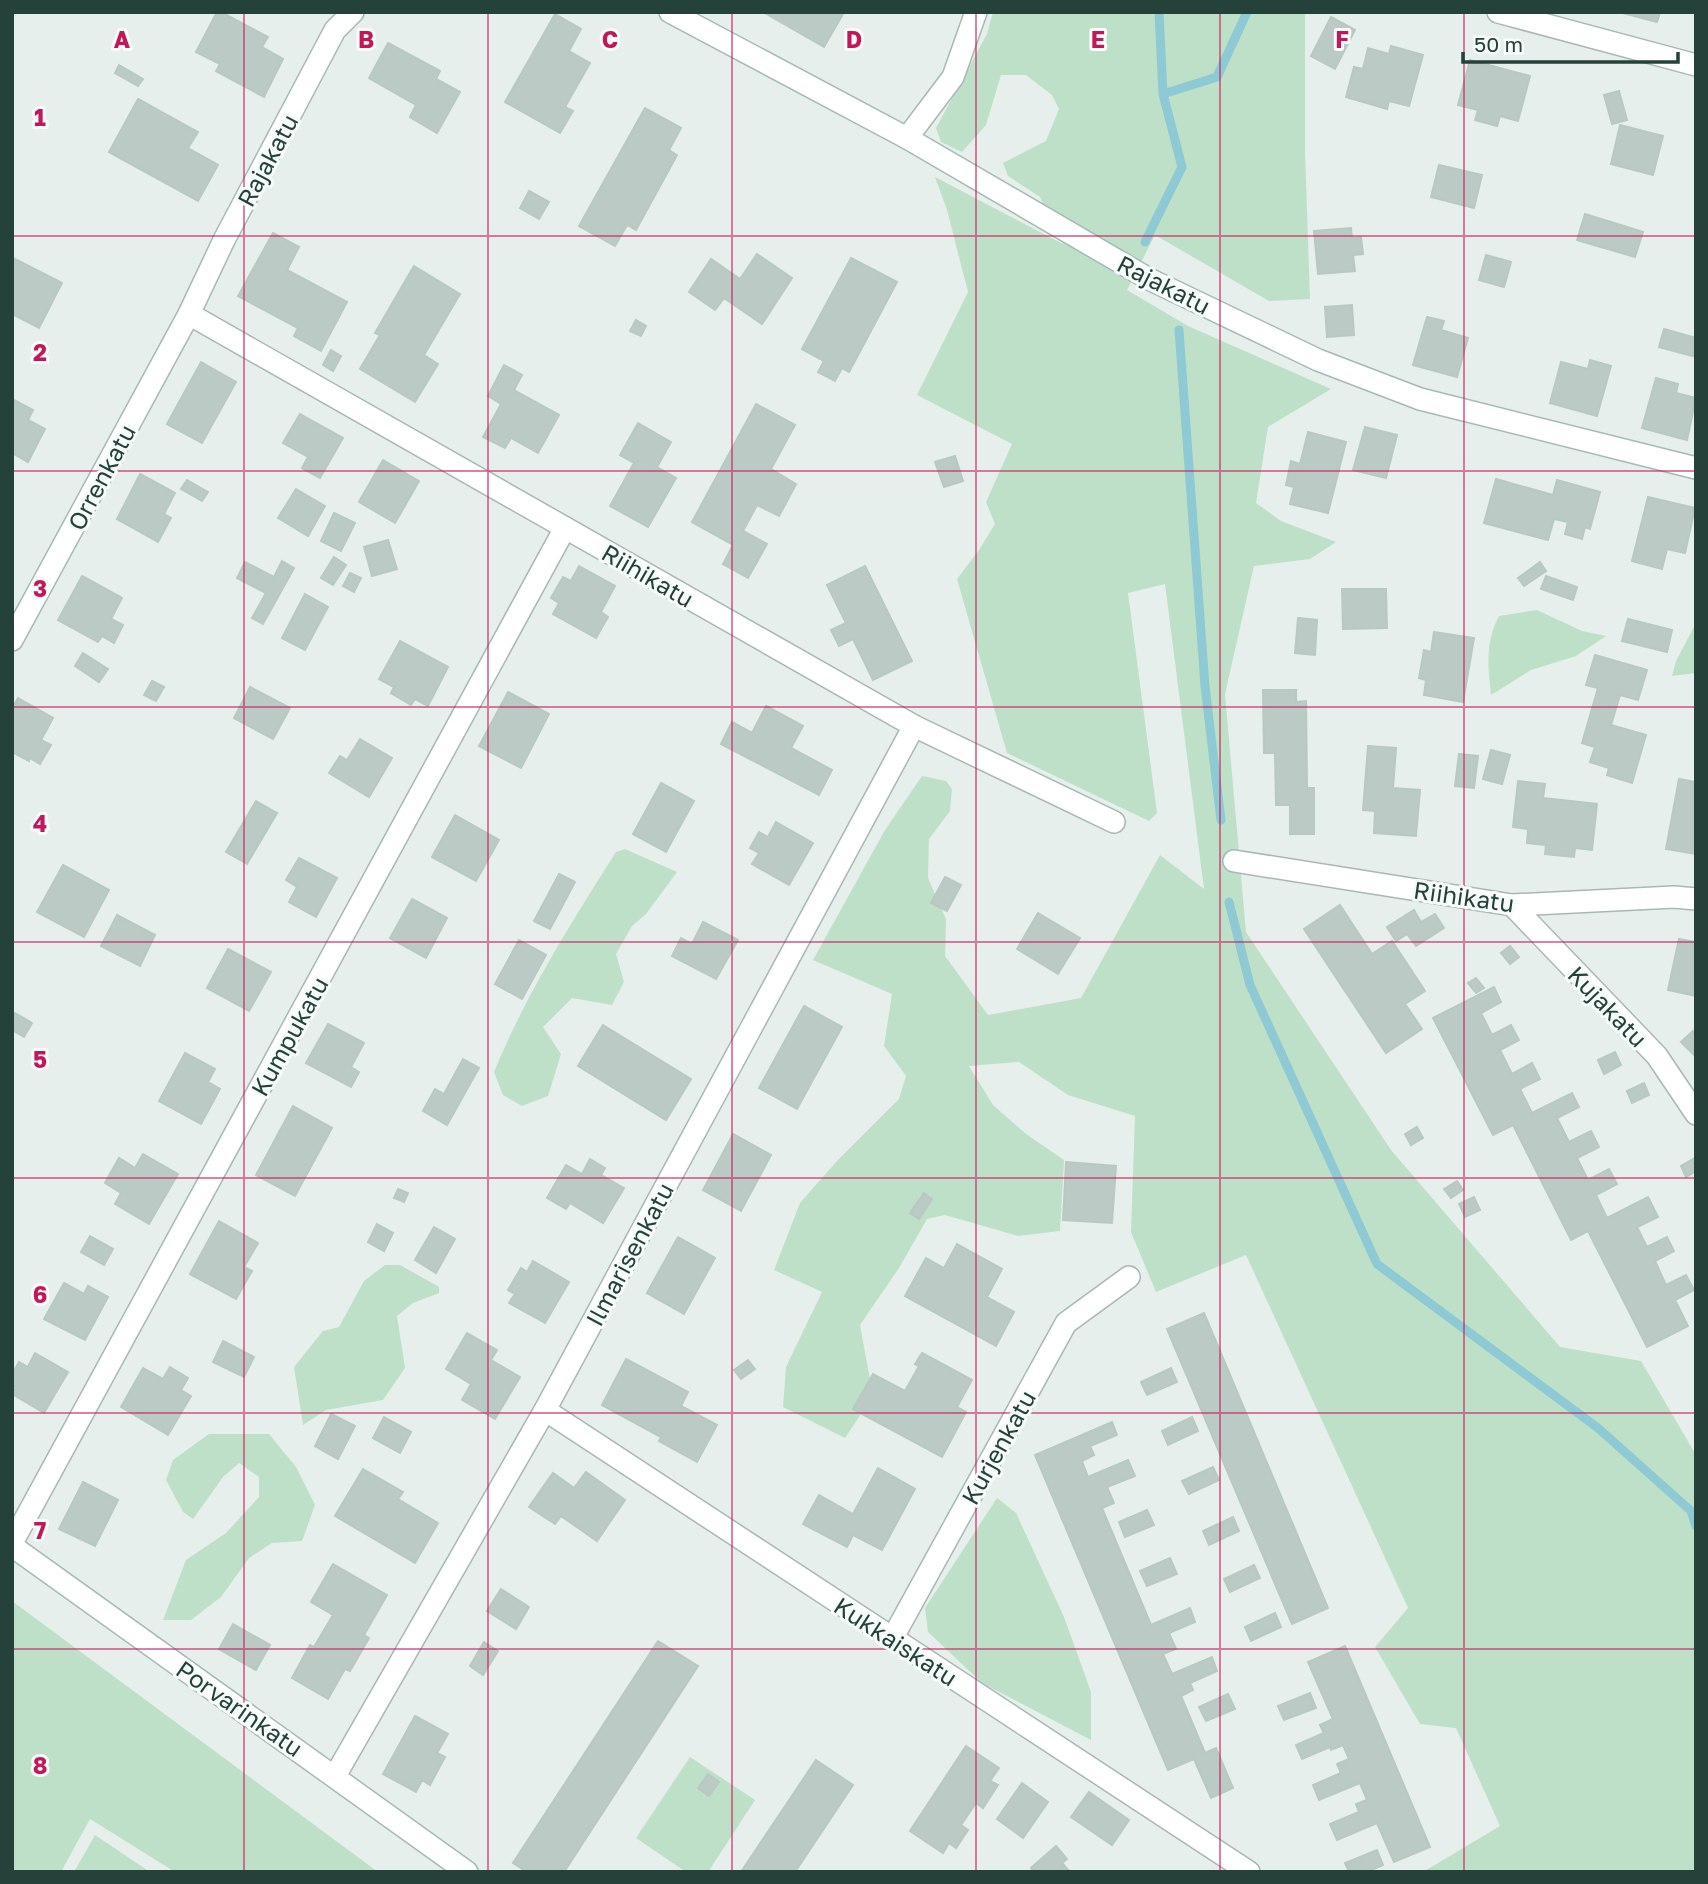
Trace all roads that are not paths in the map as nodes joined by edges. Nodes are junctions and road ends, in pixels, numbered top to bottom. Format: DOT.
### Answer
graph roads {
  1 [pos="353,12"];
  2 [pos="670,12"];
  3 [pos="976,12"];
  4 [pos="1498,12"];
  5 [pos="1696,65"];
  6 [pos="907,138"];
  7 [pos="189,314"];
  8 [pos="1696,468"];
  9 [pos="565,528"];
  10 [pos="12,640"];
  11 [pos="914,726"];
  12 [pos="1114,822"];
  13 [pos="1234,861"];
  14 [pos="1696,899"];
  15 [pos="1512,905"];
  16 [pos="1696,1114"];
  17 [pos="1129,1277"];
  18 [pos="545,1410"];
  19 [pos="12,1544"];
  20 [pos="892,1639"];
  21 [pos="335,1776"];
  22 [pos="467,1872"];
  23 [pos="1249,1872"];
  1 -- 7 [label="street, Rajakatu"];
  2 -- 6 [label="street, Rajakatu"];
  3 -- 6 [label="street"];
  4 -- 5 [label="street"];
  6 -- 8 [label="street, Rajakatu"];
  7 -- 9 [label="street, Riihikatu"];
  7 -- 10 [label="street, Orrenkatu"];
  9 -- 11 [label="street, Riihikatu"];
  9 -- 19 [label="street, Kumpukatu"];
  11 -- 12 [label="street, Riihikatu"];
  11 -- 18 [label="street, Ilmarisenkatu"];
  13 -- 15 [label="street, Riihikatu"];
  14 -- 15 [label="street, Riihikatu"];
  15 -- 16 [label="street, Kujakatu"];
  17 -- 20 [label="street, Kurjenkatu"];
  18 -- 20 [label="street, Kukkaiskatu"];
  18 -- 21 [label="street, Ilmarisenkatu"];
  19 -- 21 [label="street, Porvarinkatu"];
  20 -- 23 [label="street, Kukkaiskatu"];
  21 -- 22 [label="street, Porvarinkatu"];
}
